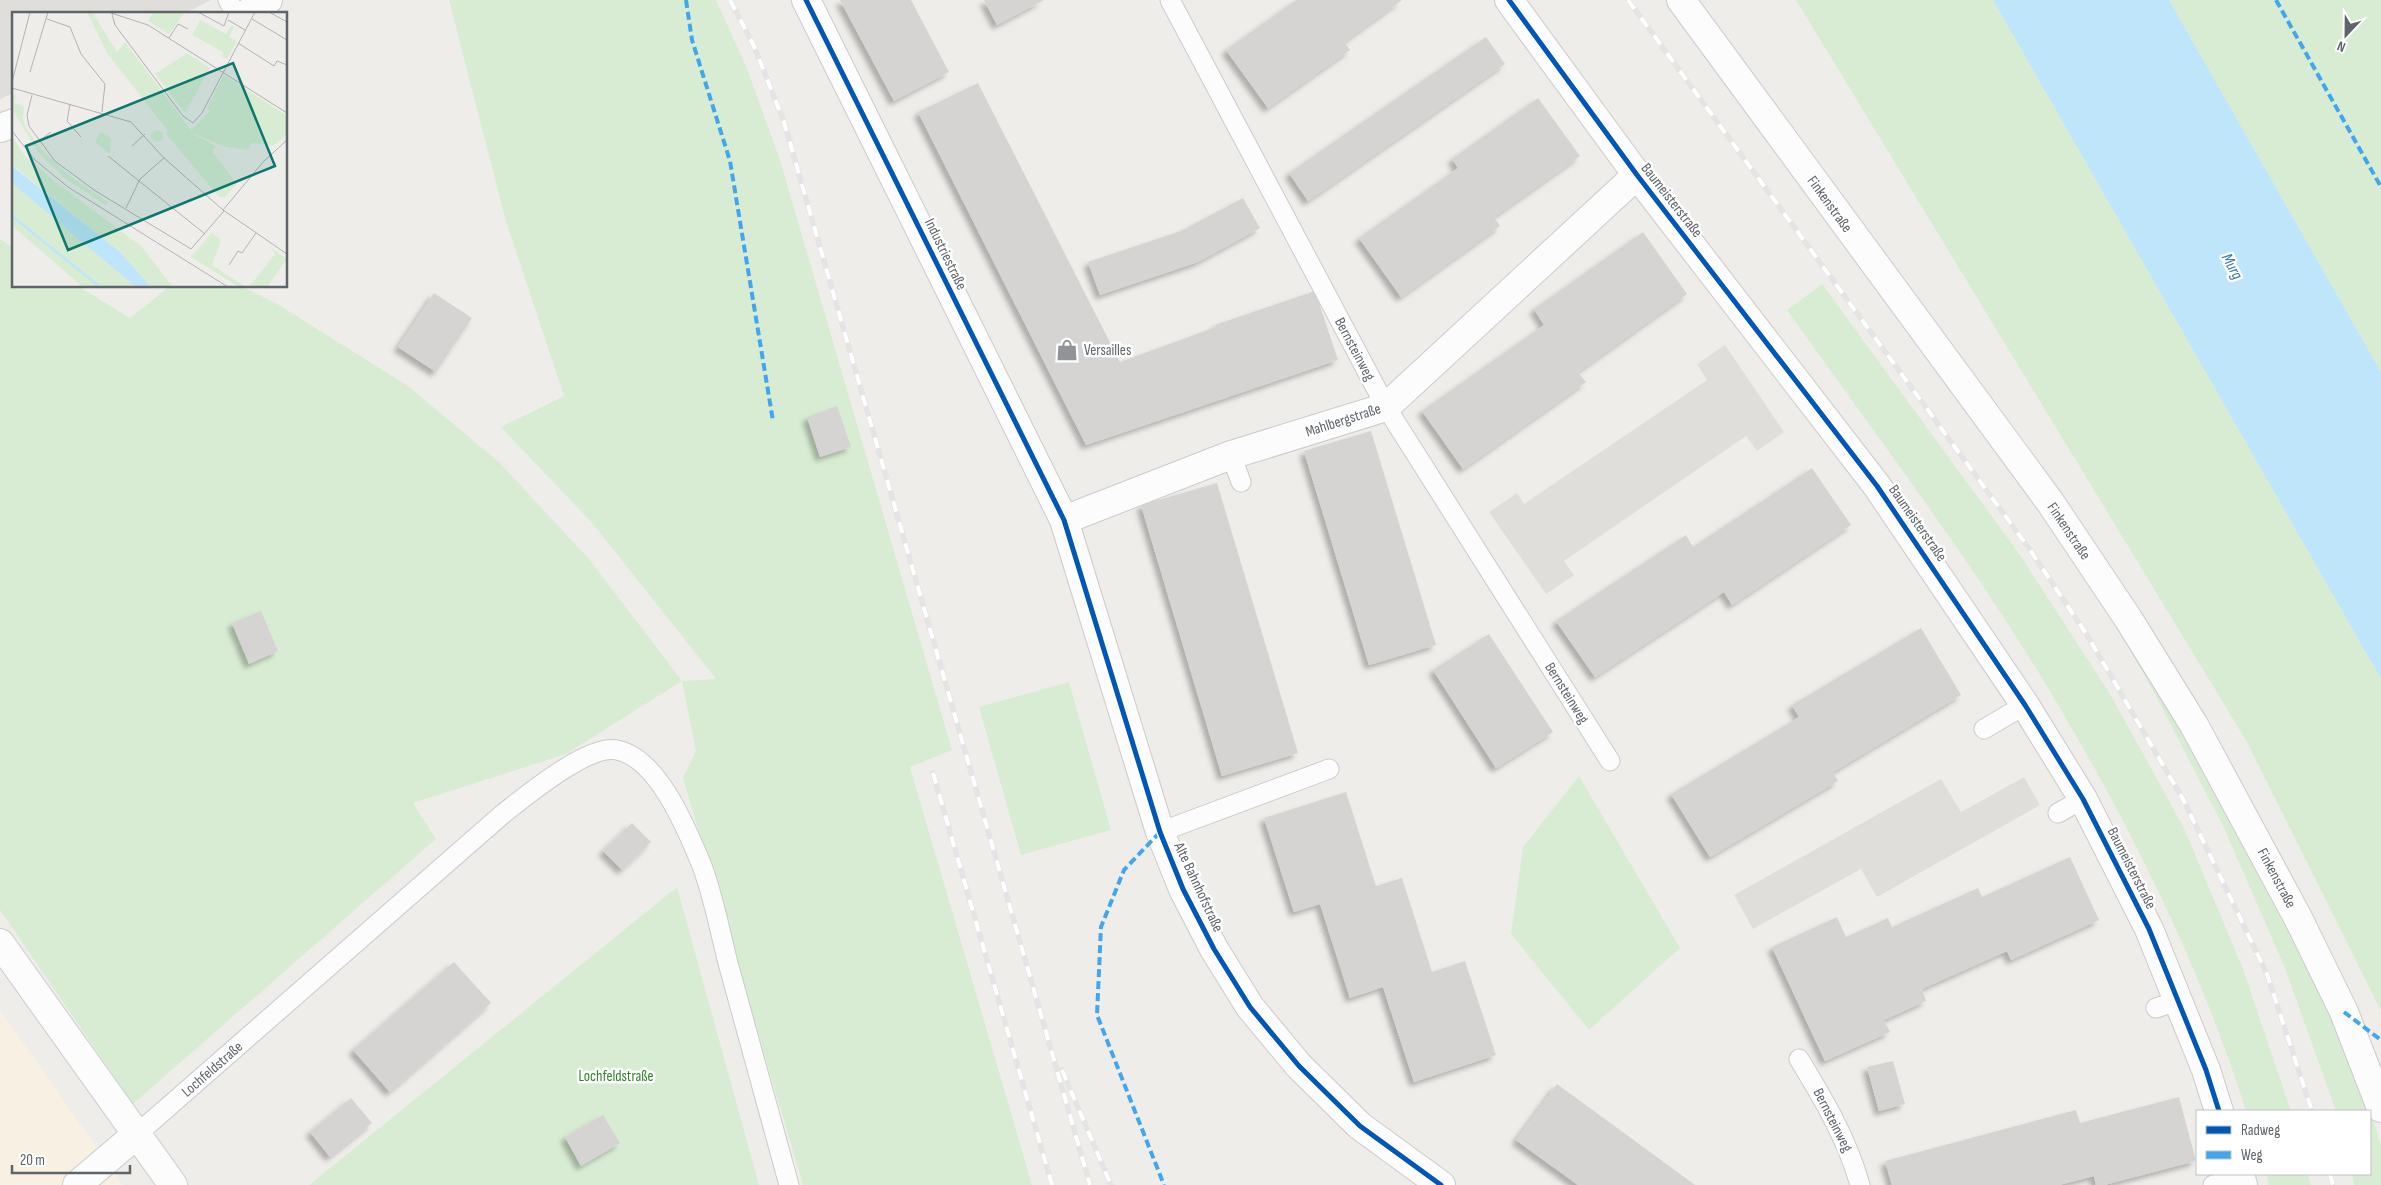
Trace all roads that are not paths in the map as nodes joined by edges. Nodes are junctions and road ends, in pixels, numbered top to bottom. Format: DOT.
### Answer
graph roads {
  1 [pos="228,0"];
  2 [pos="268,0"];
  3 [pos="806,0"];
  4 [pos="1170,0"];
  5 [pos="1509,0"];
  6 [pos="1682,0"];
  7 [pos="235,12"];
  8 [pos="249,12"];
  9 [pos="12,124"];
  10 [pos="0,128"];
  11 [pos="1637,175"];
  12 [pos="1386,407"];
  13 [pos="1231,455"];
  14 [pos="1241,482"];
  15 [pos="1064,520"];
  16 [pos="2025,705"];
  17 [pos="1984,729"];
  18 [pos="1610,761"];
  19 [pos="1329,769"];
  20 [pos="2083,799"];
  21 [pos="2058,813"];
  22 [pos="1160,832"];
  23 [pos="0,943"];
  24 [pos="1799,1059"];
  25 [pos="2381,1108"];
  26 [pos="2219,1110"];
  27 [pos="136,1135"];
  28 [pos="2241,1179"];
  29 [pos="76,1185"];
  30 [pos="173,1185"];
  31 [pos="789,1185"];
  32 [pos="1441,1185"];
  33 [pos="1860,1185"];
  34 [pos="2212,1185"];
  1 -- 7 [label="lane"];
  2 -- 8 [label="street"];
  3 -- 15 [label="street, Industriestraße"];
  4 -- 12 [label="lane, Bernsteinweg"];
  5 -- 11 [label="street, Baumeisterstraße"];
  6 -- 25 [label="street, Finkenstraße"];
  9 -- 10 [label="street"];
  11 -- 12 [label="street, Mahlbergstraße"];
  11 -- 16 [label="street, Baumeisterstraße"];
  12 -- 13 [label="street, Mahlbergstraße"];
  12 -- 18 [label="lane, Bernsteinweg"];
  13 -- 14 [label="lane"];
  13 -- 15 [label="street, Mahlbergstraße"];
  15 -- 22 [label="street, Alte Bahnhofstraße"];
  16 -- 17 [label="lane"];
  16 -- 20 [label="street, Baumeisterstraße"];
  19 -- 22 [label="lane"];
  20 -- 21 [label="lane"];
  20 -- 26 [label="street, Baumeisterstraße"];
  22 -- 32 [label="street, Alte Bahnhofstraße"];
  23 -- 27 [label="street"];
  24 -- 33 [label="lane, Bernsteinweg"];
  27 -- 29 [label="street"];
  27 -- 30 [label="street"];
  27 -- 31 [label="lane, Lochfeldstraße"];
  28 -- 34 [label="lane"];
}
